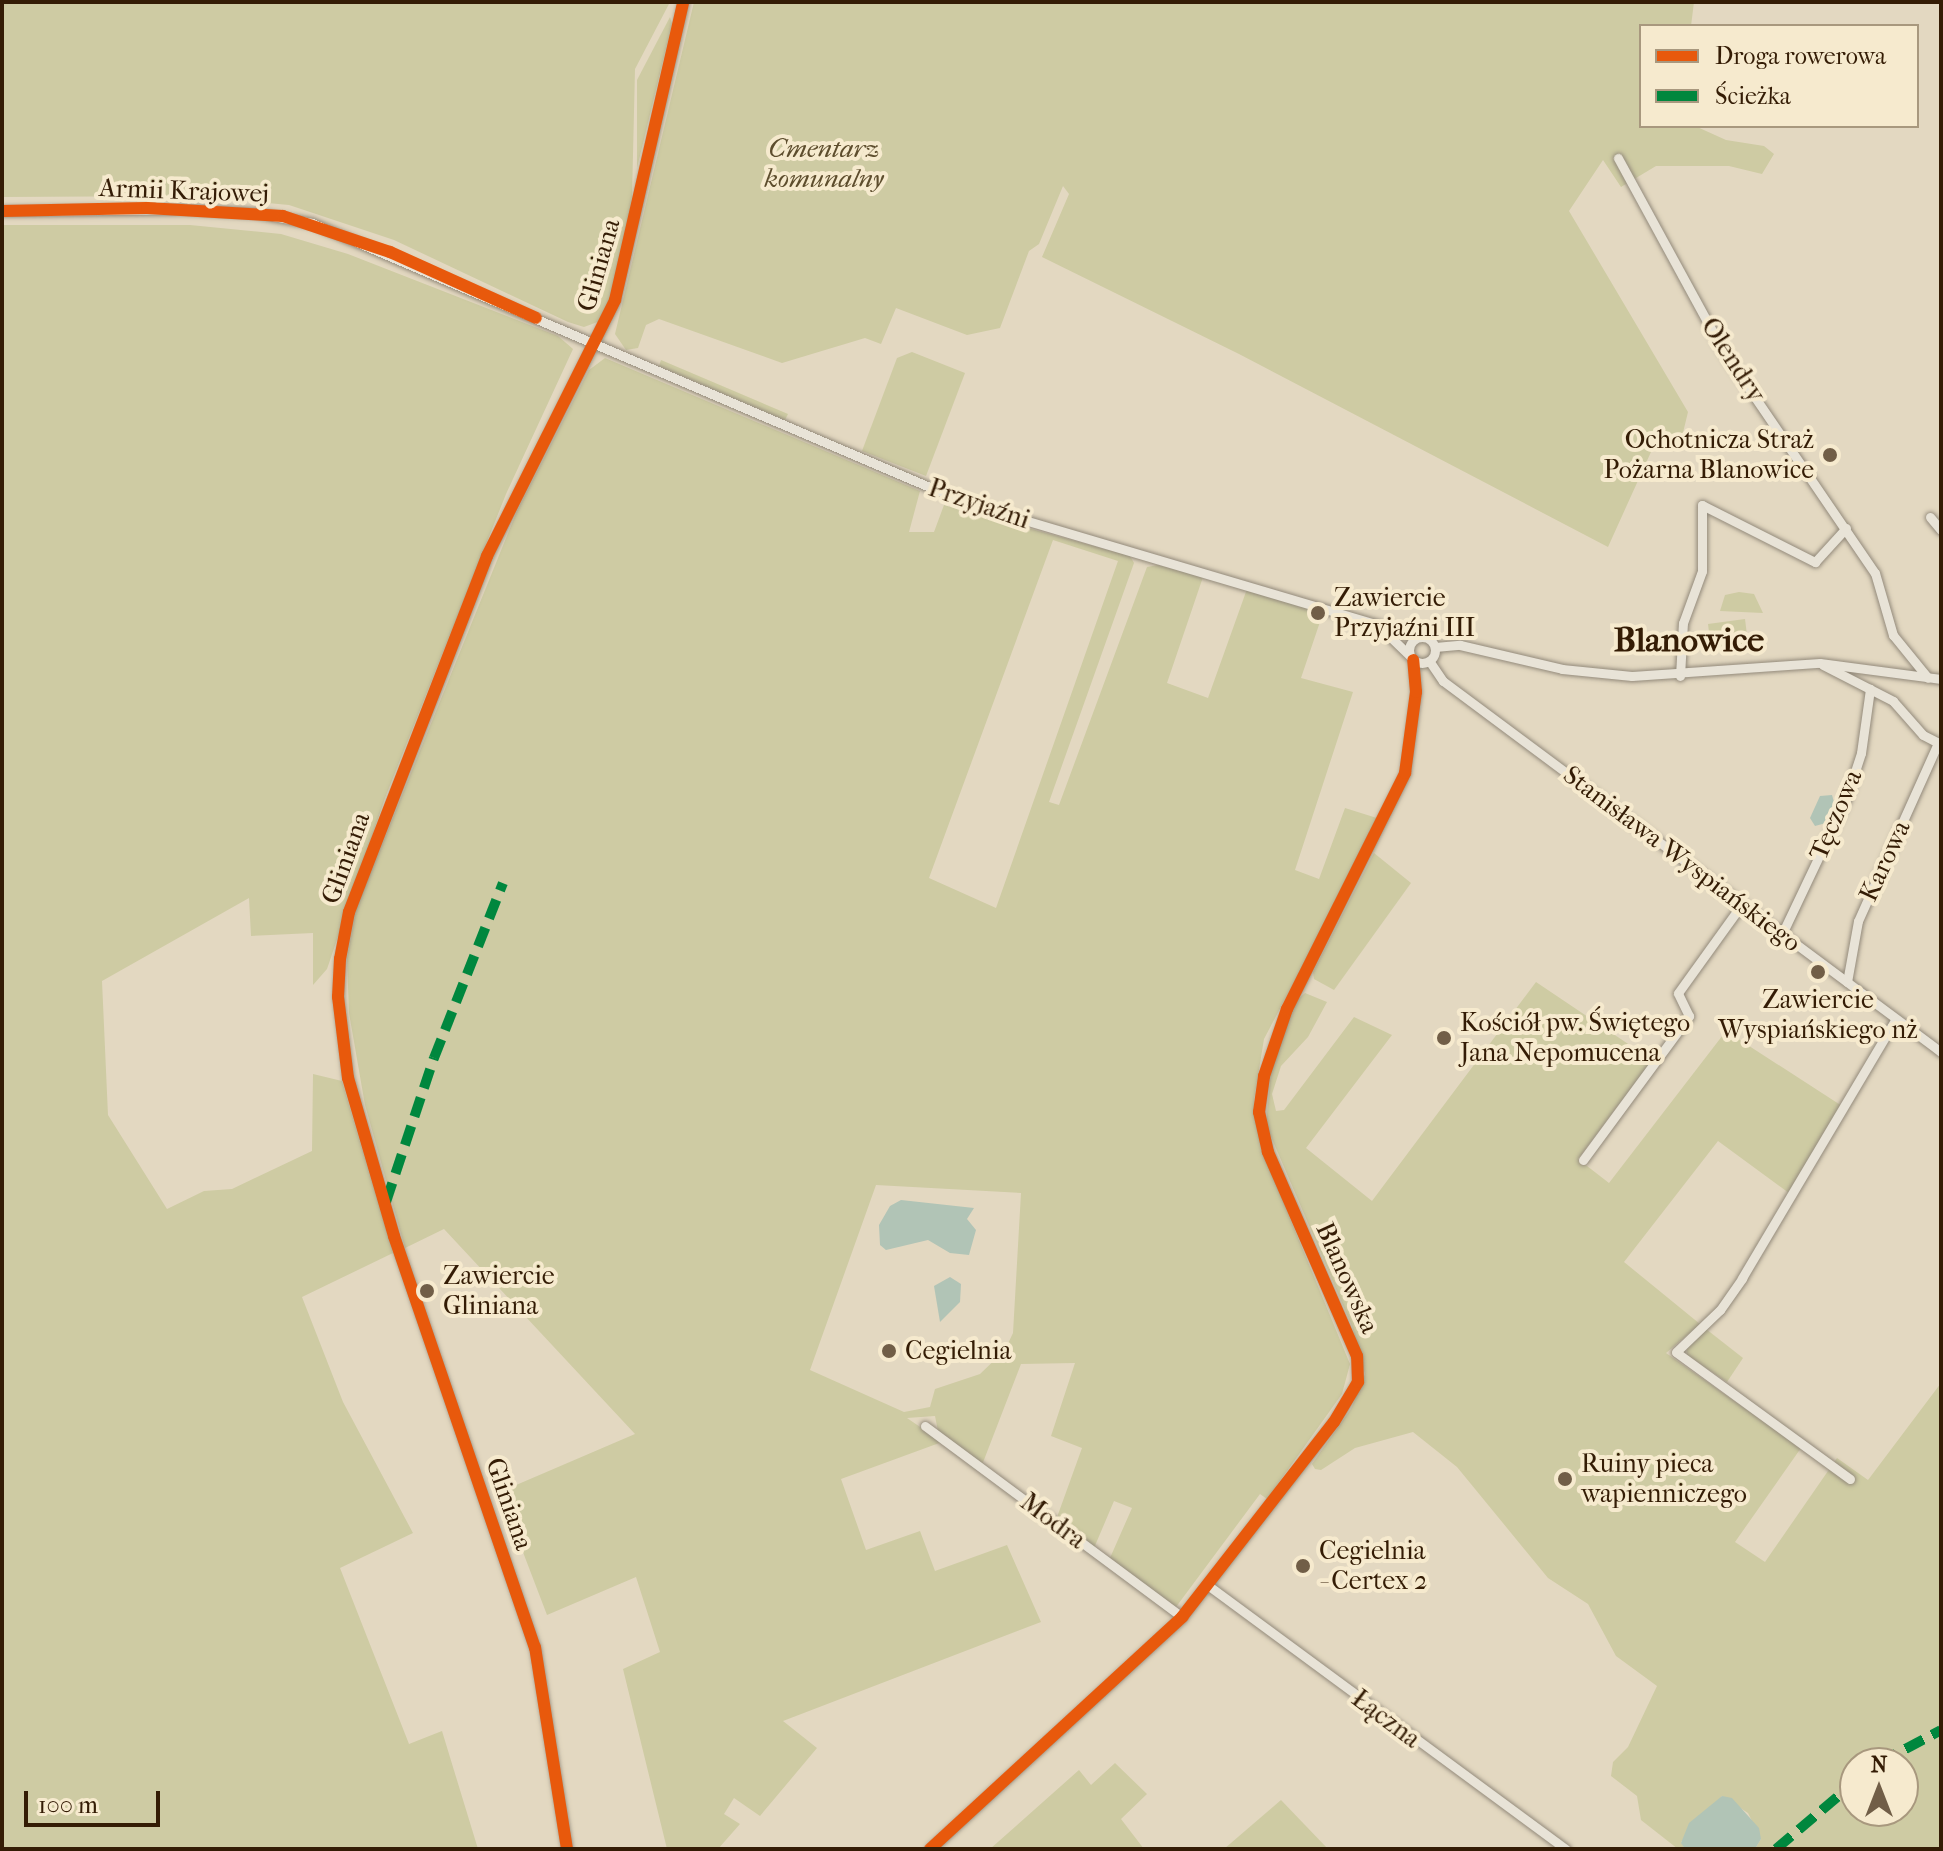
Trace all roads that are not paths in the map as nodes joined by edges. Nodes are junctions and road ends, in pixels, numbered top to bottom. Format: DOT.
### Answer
graph roads {
  1 [pos="683,2"];
  2 [pos="1618,158"];
  3 [pos="2,211"];
  4 [pos="594,345"];
  5 [pos="1930,517"];
  6 [pos="1846,528"];
  7 [pos="1941,530"];
  8 [pos="1378,625"];
  9 [pos="1419,637"];
  10 [pos="1435,647"];
  11 [pos="1412,658"];
  12 [pos="1820,663"];
  13 [pos="1431,667"];
  14 [pos="1680,676"];
  15 [pos="1928,678"];
  16 [pos="1941,679"];
  17 [pos="1870,689"];
  18 [pos="1416,692"];
  19 [pos="1940,744"];
  20 [pos="1742,904"];
  21 [pos="1782,934"];
  22 [pos="1847,982"];
  23 [pos="1896,1019"];
  24 [pos="1941,1052"];
  25 [pos="1583,1160"];
  26 [pos="925,1426"];
  27 [pos="1850,1479"];
  28 [pos="1209,1586"];
  29 [pos="1182,1617"];
  30 [pos="567,1849"];
  31 [pos="930,1849"];
  32 [pos="1566,1849"];
  1 -- 4 [label="street, Gliniana"];
  2 -- 6 [label="street, Olendry"];
  3 -- 4 [label="street, Armii Krajowej"];
  4 -- 8 [label="street, Przyjaźni"];
  4 -- 30 [label="street, Gliniana"];
  5 -- 7 [label="street"];
  6 -- 14 [label="street"];
  6 -- 15 [label="street, Olendry"];
  8 -- 9 [label="street, Przyjaźni"];
  8 -- 11 [label="street, Przyjaźni"];
  9 -- 10 [label="street, Przyjaźni"];
  9 -- 11 [label="street"];
  10 -- 13 [label="street"];
  10 -- 14 [label="street"];
  11 -- 13 [label="street"];
  11 -- 18 [label="street, Blanowska"];
  12 -- 14 [label="street"];
  12 -- 15 [label="street"];
  12 -- 17 [label="street"];
  13 -- 18 [label="street"];
  13 -- 20 [label="street, Stanisława Wyspiańskiego"];
  15 -- 16 [label="street"];
  17 -- 19 [label="street"];
  17 -- 21 [label="street, Tęczowa"];
  18 -- 28 [label="street, Blanowska"];
  19 -- 22 [label="street, Karowa"];
  20 -- 21 [label="street, Stanisława Wyspiańskiego"];
  20 -- 25 [label="street"];
  21 -- 22 [label="street, Stanisława Wyspiańskiego"];
  22 -- 23 [label="street, Stanisława Wyspiańskiego"];
  23 -- 24 [label="street, Stanisława Wyspiańskiego"];
  23 -- 27 [label="street"];
  26 -- 29 [label="street, Modra"];
  28 -- 29 [label="street, Blanowska"];
  28 -- 32 [label="street, Łączna"];
  29 -- 31 [label="street, Blanowska"];
}
